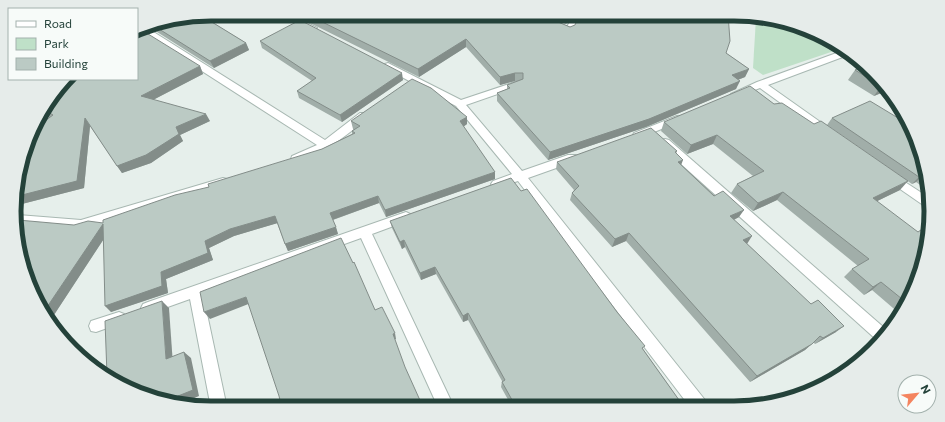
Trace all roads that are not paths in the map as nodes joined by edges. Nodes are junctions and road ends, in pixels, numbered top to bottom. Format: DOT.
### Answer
graph roads {
  1 [pos="298,21"];
  2 [pos="574,21"];
  3 [pos="548,22"];
  4 [pos="147,32"];
  5 [pos="325,35"];
  6 [pos="842,54"];
  7 [pos="380,62"];
  8 [pos="414,79"];
  9 [pos="518,84"];
  10 [pos="760,84"];
  11 [pos="401,88"];
  12 [pos="724,99"];
  13 [pos="460,104"];
  14 [pos="375,107"];
  15 [pos="687,115"];
  16 [pos="651,130"];
  17 [pos="836,137"];
  18 [pos="629,138"];
  19 [pos="324,144"];
  20 [pos="585,153"];
  21 [pos="289,162"];
  22 [pos="880,169"];
  23 [pos="520,176"];
  24 [pos="237,178"];
  25 [pos="483,189"];
  26 [pos="924,200"];
  27 [pos="416,213"];
  28 [pos="21,220"];
  29 [pos="364,231"];
  30 [pos="195,291"];
  31 [pos="96,326"];
  32 [pos="880,333"];
  33 [pos="217,401"];
  34 [pos="443,401"];
  35 [pos="695,401"];
  1 -- 5 [label="street"];
  2 -- 3 [label="street"];
  4 -- 19 [label="street"];
  6 -- 10 [label="street"];
  7 -- 8 [label="street"];
  8 -- 11 [label="street"];
  8 -- 13 [label="street"];
  9 -- 13 [label="street"];
  10 -- 12 [label="street"];
  10 -- 17 [label="street"];
  13 -- 23 [label="street"];
  14 -- 19 [label="street"];
  15 -- 16 [label="street"];
  16 -- 18 [label="street"];
  16 -- 32 [label="street"];
  19 -- 21 [label="street"];
  20 -- 23 [label="street"];
  22 -- 26 [label="street"];
  23 -- 25 [label="street"];
  23 -- 35 [label="street"];
  24 -- 28 [label="street"];
  27 -- 29 [label="street"];
  29 -- 30 [label="street"];
  29 -- 34 [label="street"];
  30 -- 31 [label="street"];
  30 -- 33 [label="street"];
}
